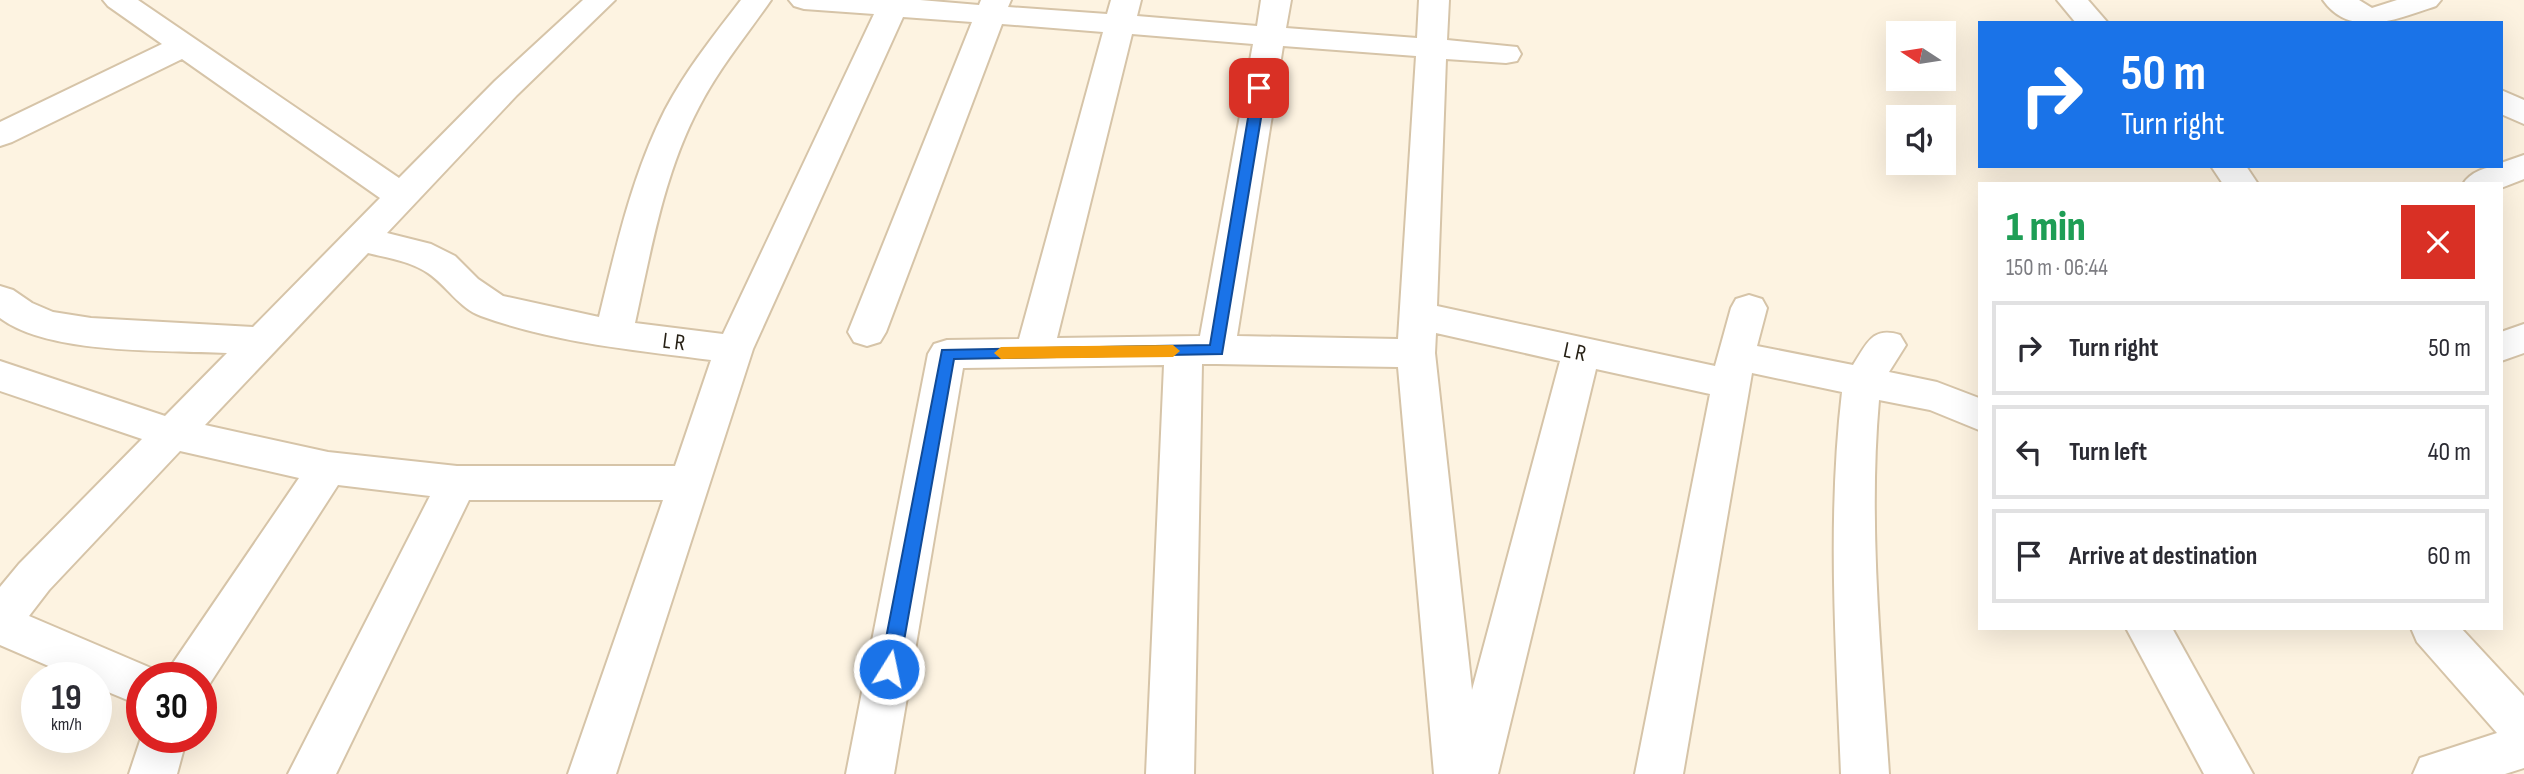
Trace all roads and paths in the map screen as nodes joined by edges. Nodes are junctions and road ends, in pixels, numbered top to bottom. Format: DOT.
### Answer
graph roads {
  1 [pos="756,0"];
  2 [pos="804,0"];
  3 [pos="1276,0"];
  4 [pos="1434,0"];
  5 [pos="2338,0"];
  6 [pos="2426,0"];
  7 [pos="595,1"];
  8 [pos="894,3"];
  9 [pos="138,4"];
  10 [pos="993,7"];
  11 [pos="1123,12"];
  12 [pos="2372,21"];
  13 [pos="1268,36"];
  14 [pos="184,46"];
  15 [pos="1432,48"];
  16 [pos="1506,54"];
  17 [pos="0,135"];
  18 [pos="2524,166"];
  19 [pos="2485,182"];
  20 [pos="402,197"];
  21 [pos="361,239"];
  22 [pos="0,299"];
  23 [pos="1749,308"];
  24 [pos="866,332"];
  25 [pos="614,334"];
  26 [pos="1417,334"];
  27 [pos="2524,338"];
  28 [pos="261,341"];
  29 [pos="1887,345"];
  30 [pos="2503,346"];
  31 [pos="733,349"];
  32 [pos="1200,350"];
  33 [pos="1581,352"];
  34 [pos="1034,353"];
  35 [pos="1734,370"];
  36 [pos="0,376"];
  37 [pos="1862,382"];
  38 [pos="1978,415"];
  39 [pos="172,434"];
  40 [pos="328,468"];
  41 [pos="457,483"];
  42 [pos="687,483"];
  43 [pos="17,572"];
  44 [pos="0,619"];
  45 [pos="0,624"];
  46 [pos="2149,630"];
  47 [pos="2435,630"];
  48 [pos="200,662"];
  49 [pos="126,679"];
  50 [pos="2524,729"];
  51 [pos="2524,746"];
  52 [pos="159,753"];
  53 [pos="153,774"];
  54 [pos="312,774"];
  55 [pos="592,774"];
  56 [pos="870,774"];
  57 [pos="1170,774"];
  58 [pos="1458,774"];
  59 [pos="1474,774"];
  60 [pos="1659,774"];
  61 [pos="1865,774"];
  62 [pos="2229,774"];
  63 [pos="2437,774"];
  1 -- 25 [label="street"];
  2 -- 8 [label="street"];
  3 -- 13 [label="street"];
  4 -- 15 [label="street"];
  5 -- 12 [label="street"];
  6 -- 12 [label="street"];
  7 -- 20 [label="street"];
  8 -- 10 [label="street"];
  8 -- 31 [label="street"];
  9 -- 14 [label="street"];
  10 -- 11 [label="street"];
  10 -- 24 [label="street"];
  11 -- 13 [label="street"];
  11 -- 34 [label="street"];
  13 -- 15 [label="street"];
  13 -- 32 [label="street"];
  14 -- 17 [label="street"];
  14 -- 20 [label="street"];
  15 -- 16 [label="street"];
  15 -- 26 [label="street"];
  18 -- 19 [label="street"];
  20 -- 21 [label="street"];
  21 -- 25 [label="street, L R"];
  21 -- 28 [label="street"];
  22 -- 28 [label="street"];
  23 -- 35 [label="street"];
  25 -- 31 [label="street, L R"];
  26 -- 32 [label="street, L R"];
  26 -- 33 [label="street, L R"];
  26 -- 58 [label="street"];
  27 -- 30 [label="street"];
  28 -- 39 [label="street"];
  29 -- 37 [label="street"];
  31 -- 42 [label="street"];
  32 -- 34 [label="street, L R"];
  32 -- 57 [label="street"];
  33 -- 35 [label="street, L R"];
  33 -- 59 [label="street"];
  34 -- 56 [label="street, L R"];
  35 -- 37 [label="street, L R"];
  35 -- 60 [label="street"];
  36 -- 39 [label="street"];
  37 -- 38 [label="street, L R"];
  37 -- 61 [label="street"];
  39 -- 40 [label="street"];
  39 -- 43 [label="street"];
  40 -- 41 [label="street"];
  40 -- 48 [label="street"];
  41 -- 42 [label="street"];
  41 -- 54 [label="street"];
  42 -- 55 [label="street"];
  43 -- 44 [label="street"];
  45 -- 49 [label="street"];
  46 -- 62 [label="street"];
  47 -- 50 [label="street"];
  51 -- 63 [label="street"];
  52 -- 53 [label="street"];
}
